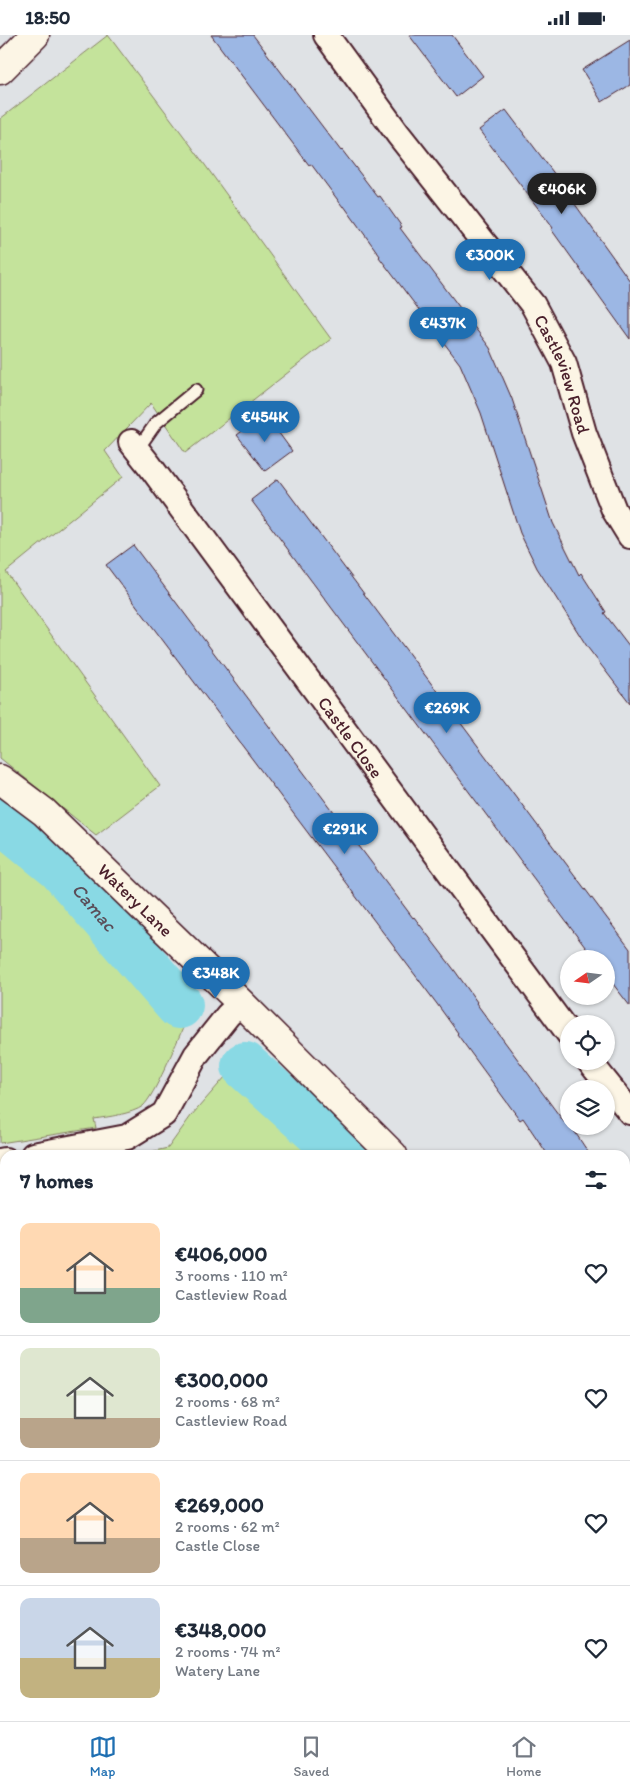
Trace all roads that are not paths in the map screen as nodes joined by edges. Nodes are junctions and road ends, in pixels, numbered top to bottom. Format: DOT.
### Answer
graph roads {
  1 [pos="326,35"];
  2 [pos="26,39"];
  3 [pos="0,70"];
  4 [pos="196,390"];
  5 [pos="134,446"];
  6 [pos="630,536"];
  7 [pos="0,779"];
  8 [pos="232,1012"];
  9 [pos="560,1022"];
  10 [pos="596,1070"];
  11 [pos="630,1112"];
  12 [pos="58,1150"];
  13 [pos="387,1150"];
  1 -- 6 [label="street, Castleview Road"];
  2 -- 3 [label="street"];
  4 -- 5 [label="lane"];
  5 -- 9 [label="street, Castle Close"];
  7 -- 8 [label="street, Watery Lane"];
  8 -- 12 [label="street"];
  8 -- 13 [label="street, Watery Lane"];
  10 -- 11 [label="street"];
}
